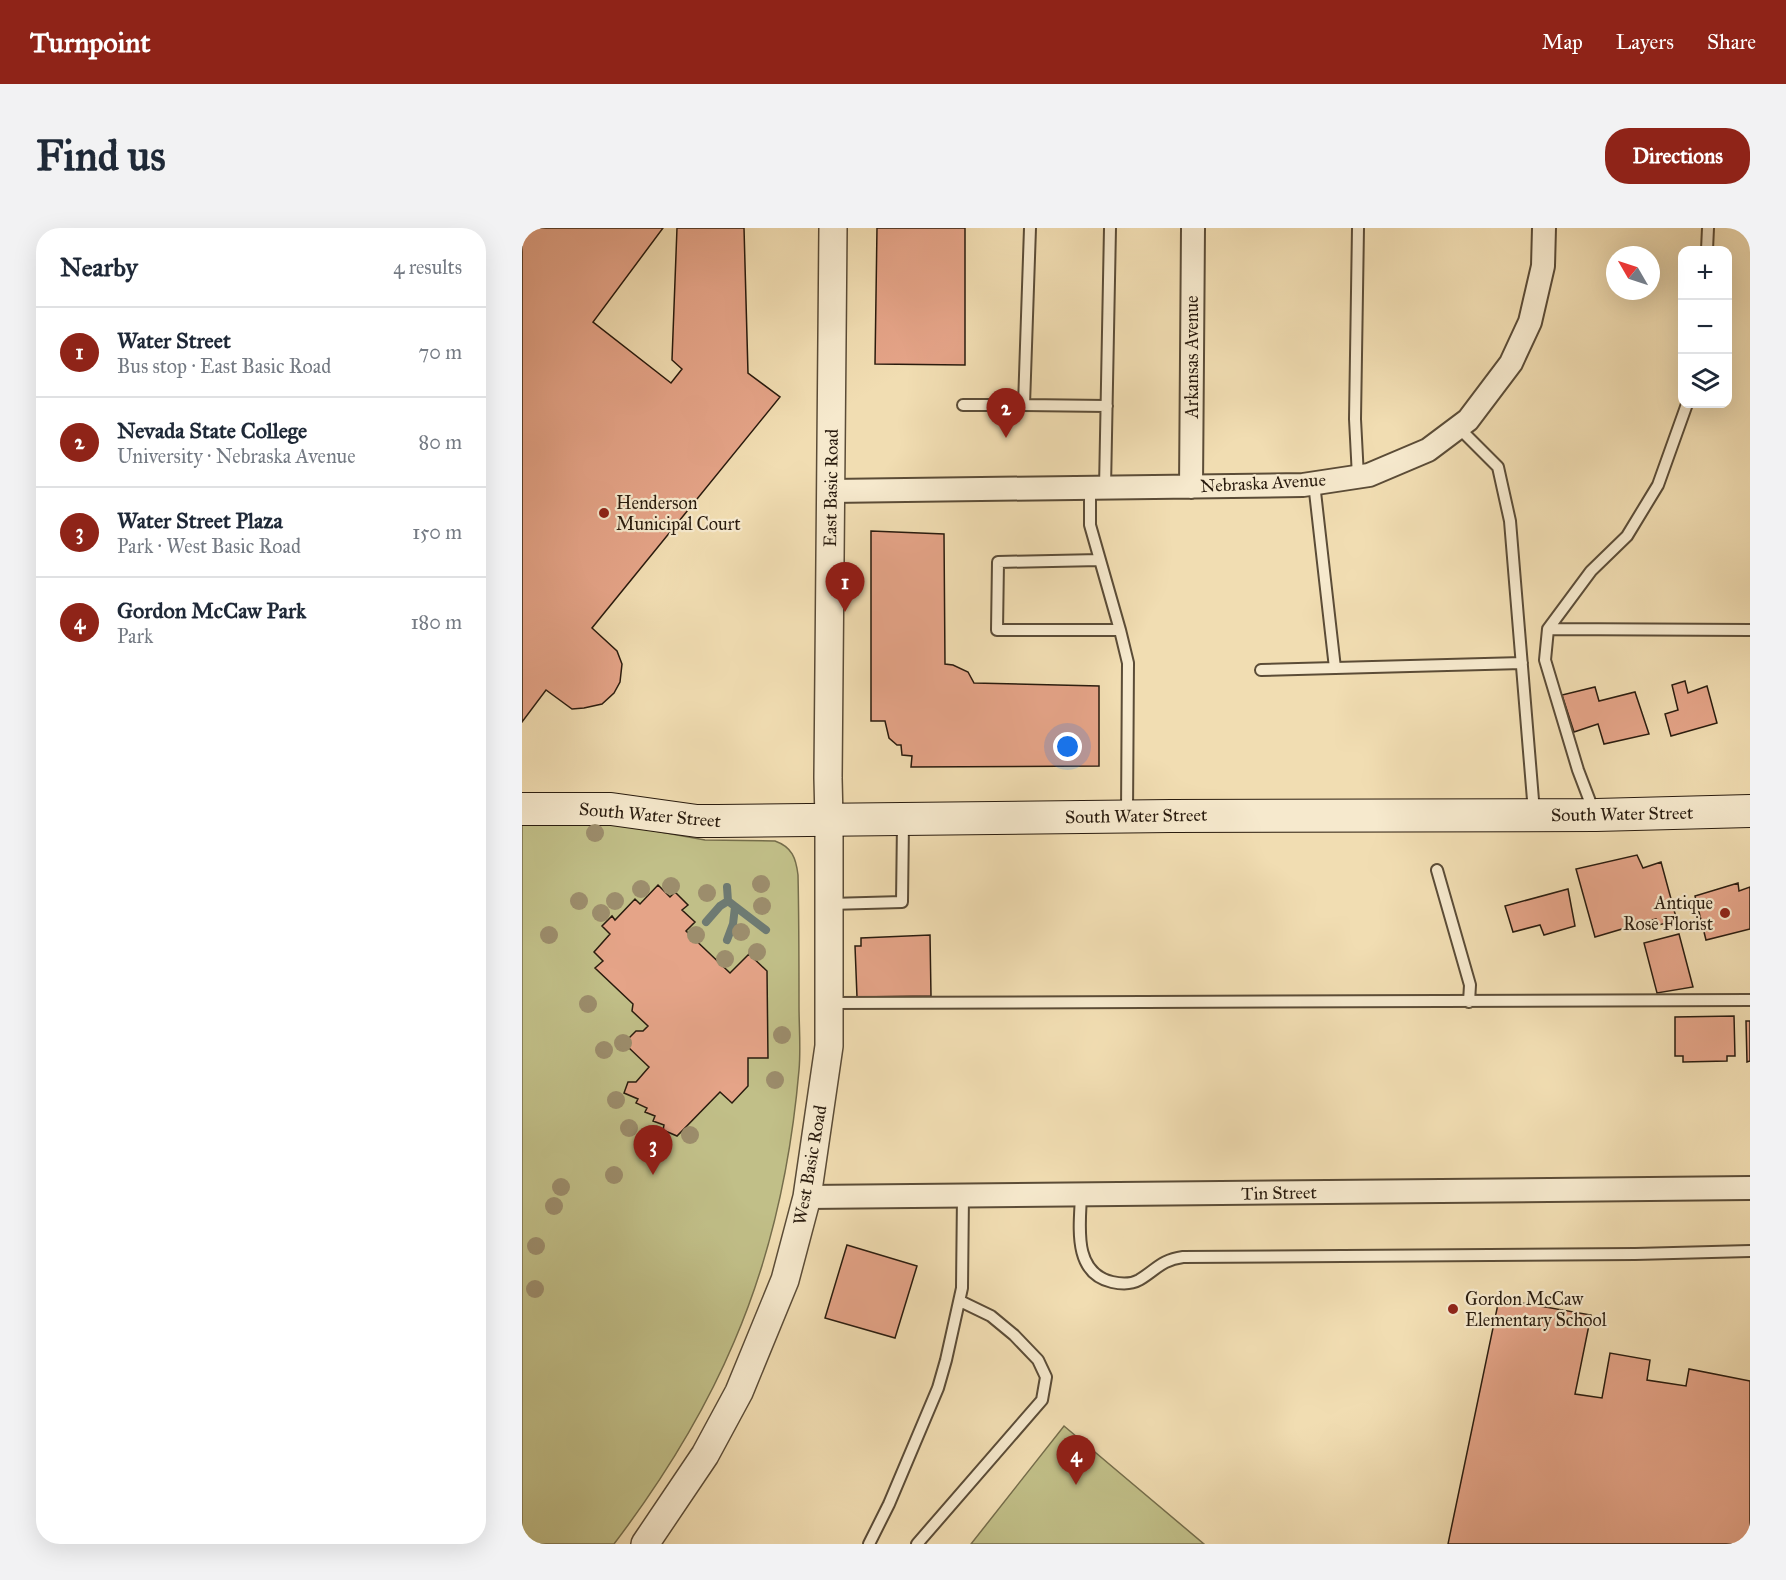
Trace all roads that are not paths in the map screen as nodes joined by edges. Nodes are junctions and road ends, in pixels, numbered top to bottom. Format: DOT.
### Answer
graph roads {
  1 [pos="833,228"];
  2 [pos="1030,228"];
  3 [pos="1110,228"];
  4 [pos="1193,228"];
  5 [pos="1358,228"];
  6 [pos="1544,228"];
  7 [pos="1708,228"];
  8 [pos="1707,246"];
  9 [pos="963,405"];
  10 [pos="1024,405"];
  11 [pos="1107,406"];
  12 [pos="1686,408"];
  13 [pos="1458,427"];
  14 [pos="1358,477"];
  15 [pos="1314,483"];
  16 [pos="1191,487"];
  17 [pos="1098,488"];
  18 [pos="831,492"];
  19 [pos="1100,560"];
  20 [pos="1548,629"];
  21 [pos="1120,630"];
  22 [pos="1750,630"];
  23 [pos="1522,663"];
  24 [pos="1335,668"];
  25 [pos="1261,670"];
  26 [pos="522,809"];
  27 [pos="1750,811"];
  28 [pos="1534,815"];
  29 [pos="1596,815"];
  30 [pos="1126,816"];
  31 [pos="903,819"];
  32 [pos="830,820"];
  33 [pos="1437,870"];
  34 [pos="830,903"];
  35 [pos="1750,1000"];
  36 [pos="1469,1002"];
  37 [pos="830,1004"];
  38 [pos="1750,1188"];
  39 [pos="963,1195"];
  40 [pos="1081,1195"];
  41 [pos="807,1197"];
  42 [pos="1750,1251"];
  43 [pos="960,1300"];
  44 [pos="645,1544"];
  45 [pos="869,1544"];
  46 [pos="917,1544"];
  1 -- 18 [label="street, East Basic Road"];
  2 -- 10 [label="lane"];
  3 -- 11 [label="lane"];
  4 -- 16 [label="street, Arkansas Avenue"];
  5 -- 14 [label="lane"];
  6 -- 13 [label="street, Nebraska Avenue"];
  7 -- 8 [label="lane"];
  9 -- 10 [label="lane"];
  10 -- 11 [label="lane"];
  11 -- 17 [label="lane"];
  12 -- 20 [label="lane"];
  13 -- 14 [label="street, Nebraska Avenue"];
  13 -- 23 [label="lane"];
  14 -- 15 [label="street, Nebraska Avenue"];
  15 -- 16 [label="street, Nebraska Avenue"];
  15 -- 24 [label="lane"];
  16 -- 17 [label="street, Nebraska Avenue"];
  17 -- 18 [label="street, Nebraska Avenue"];
  17 -- 19 [label="lane"];
  18 -- 32 [label="street, East Basic Road"];
  19 -- 21 [label="lane"];
  19 -- 21 [label="lane"];
  20 -- 22 [label="lane"];
  20 -- 29 [label="lane"];
  21 -- 30 [label="lane"];
  23 -- 24 [label="lane"];
  23 -- 28 [label="lane"];
  24 -- 25 [label="lane"];
  26 -- 32 [label="main road, South Water Street"];
  27 -- 29 [label="main road, South Water Street"];
  28 -- 29 [label="main road, South Water Street"];
  28 -- 30 [label="main road, South Water Street"];
  30 -- 31 [label="main road, South Water Street"];
  31 -- 32 [label="main road, South Water Street"];
  31 -- 34 [label="lane"];
  32 -- 34 [label="street, West Basic Road"];
  33 -- 36 [label="lane"];
  34 -- 37 [label="street, West Basic Road"];
  35 -- 36 [label="lane"];
  36 -- 37 [label="lane"];
  37 -- 41 [label="street, West Basic Road"];
  38 -- 40 [label="street, Tin Street"];
  39 -- 40 [label="street, Tin Street"];
  39 -- 41 [label="street, Tin Street"];
  39 -- 43 [label="lane"];
  40 -- 42 [label="lane"];
  41 -- 44 [label="street, West Basic Road"];
  43 -- 45 [label="lane"];
  43 -- 46 [label="lane"];
}
